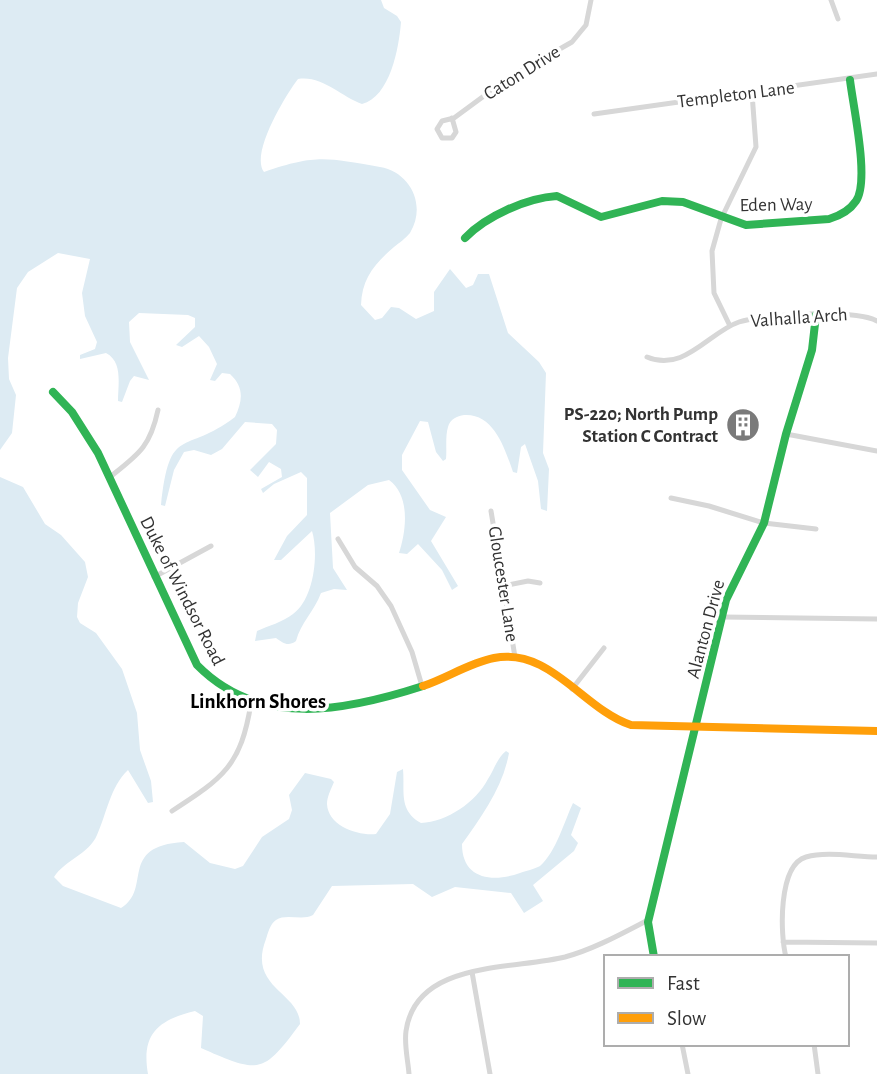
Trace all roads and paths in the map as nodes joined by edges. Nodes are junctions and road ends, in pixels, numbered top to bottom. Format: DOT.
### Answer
graph roads {
  1 [pos="591,0"];
  2 [pos="831,0"];
  3 [pos="838,19"];
  4 [pos="877,74"];
  5 [pos="850,80"];
  6 [pos="752,93"];
  7 [pos="594,114"];
  8 [pos="452,118"];
  9 [pos="721,219"];
  10 [pos="465,238"];
  11 [pos="816,315"];
  12 [pos="877,321"];
  13 [pos="730,326"];
  14 [pos="647,357"];
  15 [pos="53,392"];
  16 [pos="158,410"];
  17 [pos="786,434"];
  18 [pos="877,451"];
  19 [pos="110,477"];
  20 [pos="671,498"];
  21 [pos="491,511"];
  22 [pos="764,523"];
  23 [pos="816,529"];
  24 [pos="338,539"];
  25 [pos="211,546"];
  26 [pos="154,577"];
  27 [pos="540,583"];
  28 [pos="503,586"];
  29 [pos="722,617"];
  30 [pos="877,620"];
  31 [pos="604,648"];
  32 [pos="515,657"];
  33 [pos="422,686"];
  34 [pos="572,689"];
  35 [pos="251,704"];
  36 [pos="697,729"];
  37 [pos="877,731"];
  38 [pos="172,811"];
  39 [pos="877,857"];
  40 [pos="648,920"];
  41 [pos="783,942"];
  42 [pos="877,943"];
  43 [pos="654,955"];
  44 [pos="786,955"];
  45 [pos="472,972"];
  46 [pos="682,1046"];
  47 [pos="814,1046"];
  48 [pos="410,1074"];
  49 [pos="489,1074"];
  50 [pos="688,1074"];
  51 [pos="818,1074"];
  1 -- 8 [label="street, Caton Drive"];
  2 -- 3 [label="street"];
  4 -- 5 [label="street, Templeton Lane"];
  5 -- 6 [label="street, Templeton Lane"];
  5 -- 9 [label="street, Eden Way"];
  6 -- 7 [label="street, Templeton Lane"];
  6 -- 9 [label="street"];
  8 -- 8 [label="street, Caton Drive"];
  9 -- 10 [label="street, Eden Way"];
  9 -- 13 [label="street"];
  11 -- 12 [label="street, Valhalla Arch"];
  11 -- 13 [label="street, Valhalla Arch"];
  11 -- 17 [label="street, Alanton Drive"];
  13 -- 14 [label="street, Valhalla Arch"];
  15 -- 19 [label="street, Duke of Windsor Road"];
  16 -- 19 [label="street"];
  17 -- 18 [label="street"];
  17 -- 22 [label="street, Alanton Drive"];
  19 -- 26 [label="street, Duke of Windsor Road"];
  20 -- 22 [label="street"];
  21 -- 28 [label="street, Gloucester Lane"];
  22 -- 23 [label="street"];
  22 -- 29 [label="street, Alanton Drive"];
  24 -- 33 [label="street"];
  25 -- 26 [label="street"];
  26 -- 35 [label="street, Duke of Windsor Road"];
  27 -- 28 [label="street"];
  28 -- 32 [label="street, Gloucester Lane"];
  29 -- 30 [label="street"];
  29 -- 36 [label="street, Alanton Drive"];
  31 -- 34 [label="street"];
  32 -- 33 [label="street, Duke of Windsor Road"];
  32 -- 34 [label="street"];
  33 -- 35 [label="street, Duke of Windsor Road"];
  34 -- 36 [label="street"];
  35 -- 38 [label="street"];
  36 -- 37 [label="street"];
  36 -- 40 [label="street, Alanton Drive"];
  39 -- 41 [label="street"];
  40 -- 43 [label="street, Alanton Drive"];
  40 -- 45 [label="street"];
  41 -- 42 [label="street"];
  41 -- 44 [label="street"];
  45 -- 48 [label="street"];
  45 -- 49 [label="street"];
  46 -- 50 [label="street"];
  47 -- 51 [label="street"];
}
